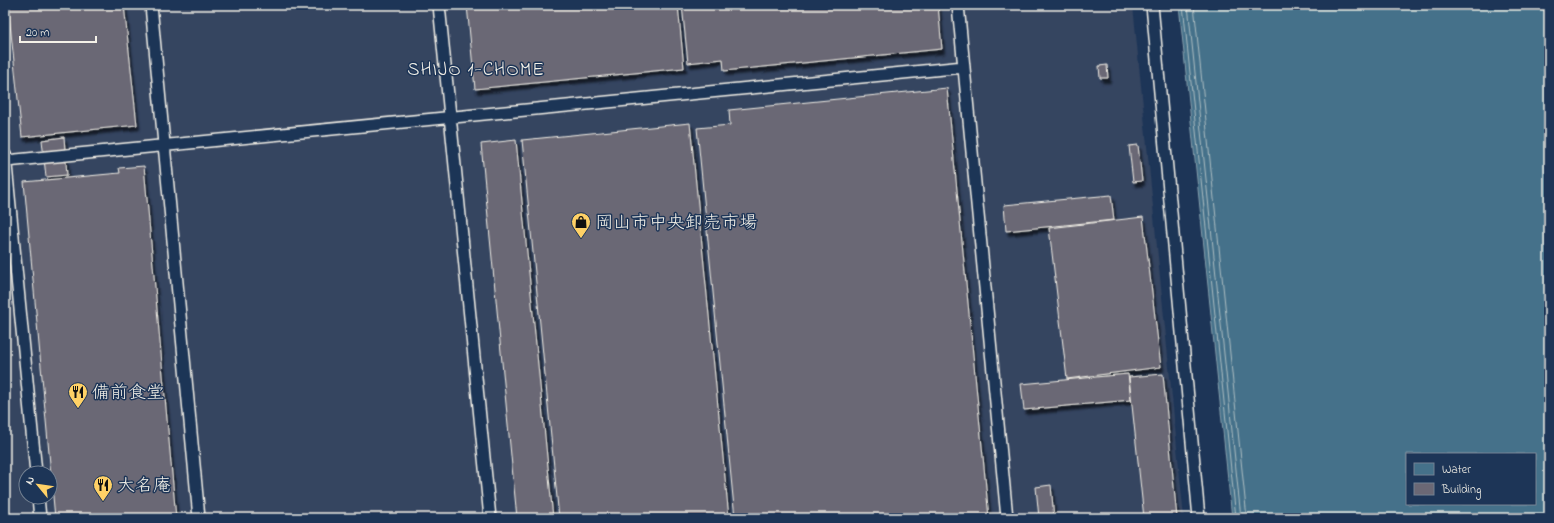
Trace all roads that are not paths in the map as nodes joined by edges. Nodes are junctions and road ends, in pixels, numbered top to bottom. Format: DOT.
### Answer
graph roads {
  1 [pos="151,5"];
  2 [pos="439,5"];
  3 [pos="958,5"];
  4 [pos="1152,5"];
  5 [pos="964,67"];
  6 [pos="450,118"];
  7 [pos="165,146"];
  8 [pos="5,155"];
  9 [pos="6,161"];
  10 [pos="35,465"];
  11 [pos="39,505"];
  12 [pos="40,518"];
  13 [pos="199,518"];
  14 [pos="490,518"];
  15 [pos="1007,518"];
  16 [pos="1198,518"];
  1 -- 7 [label="lane"];
  2 -- 6 [label="lane"];
  3 -- 5 [label="lane"];
  4 -- 16 [label="lane"];
  5 -- 6 [label="lane"];
  5 -- 15 [label="lane"];
  6 -- 7 [label="lane"];
  6 -- 14 [label="lane"];
  7 -- 9 [label="lane"];
  7 -- 13 [label="lane"];
  8 -- 9 [label="lane"];
  9 -- 10 [label="lane"];
  11 -- 12 [label="lane"];
}
